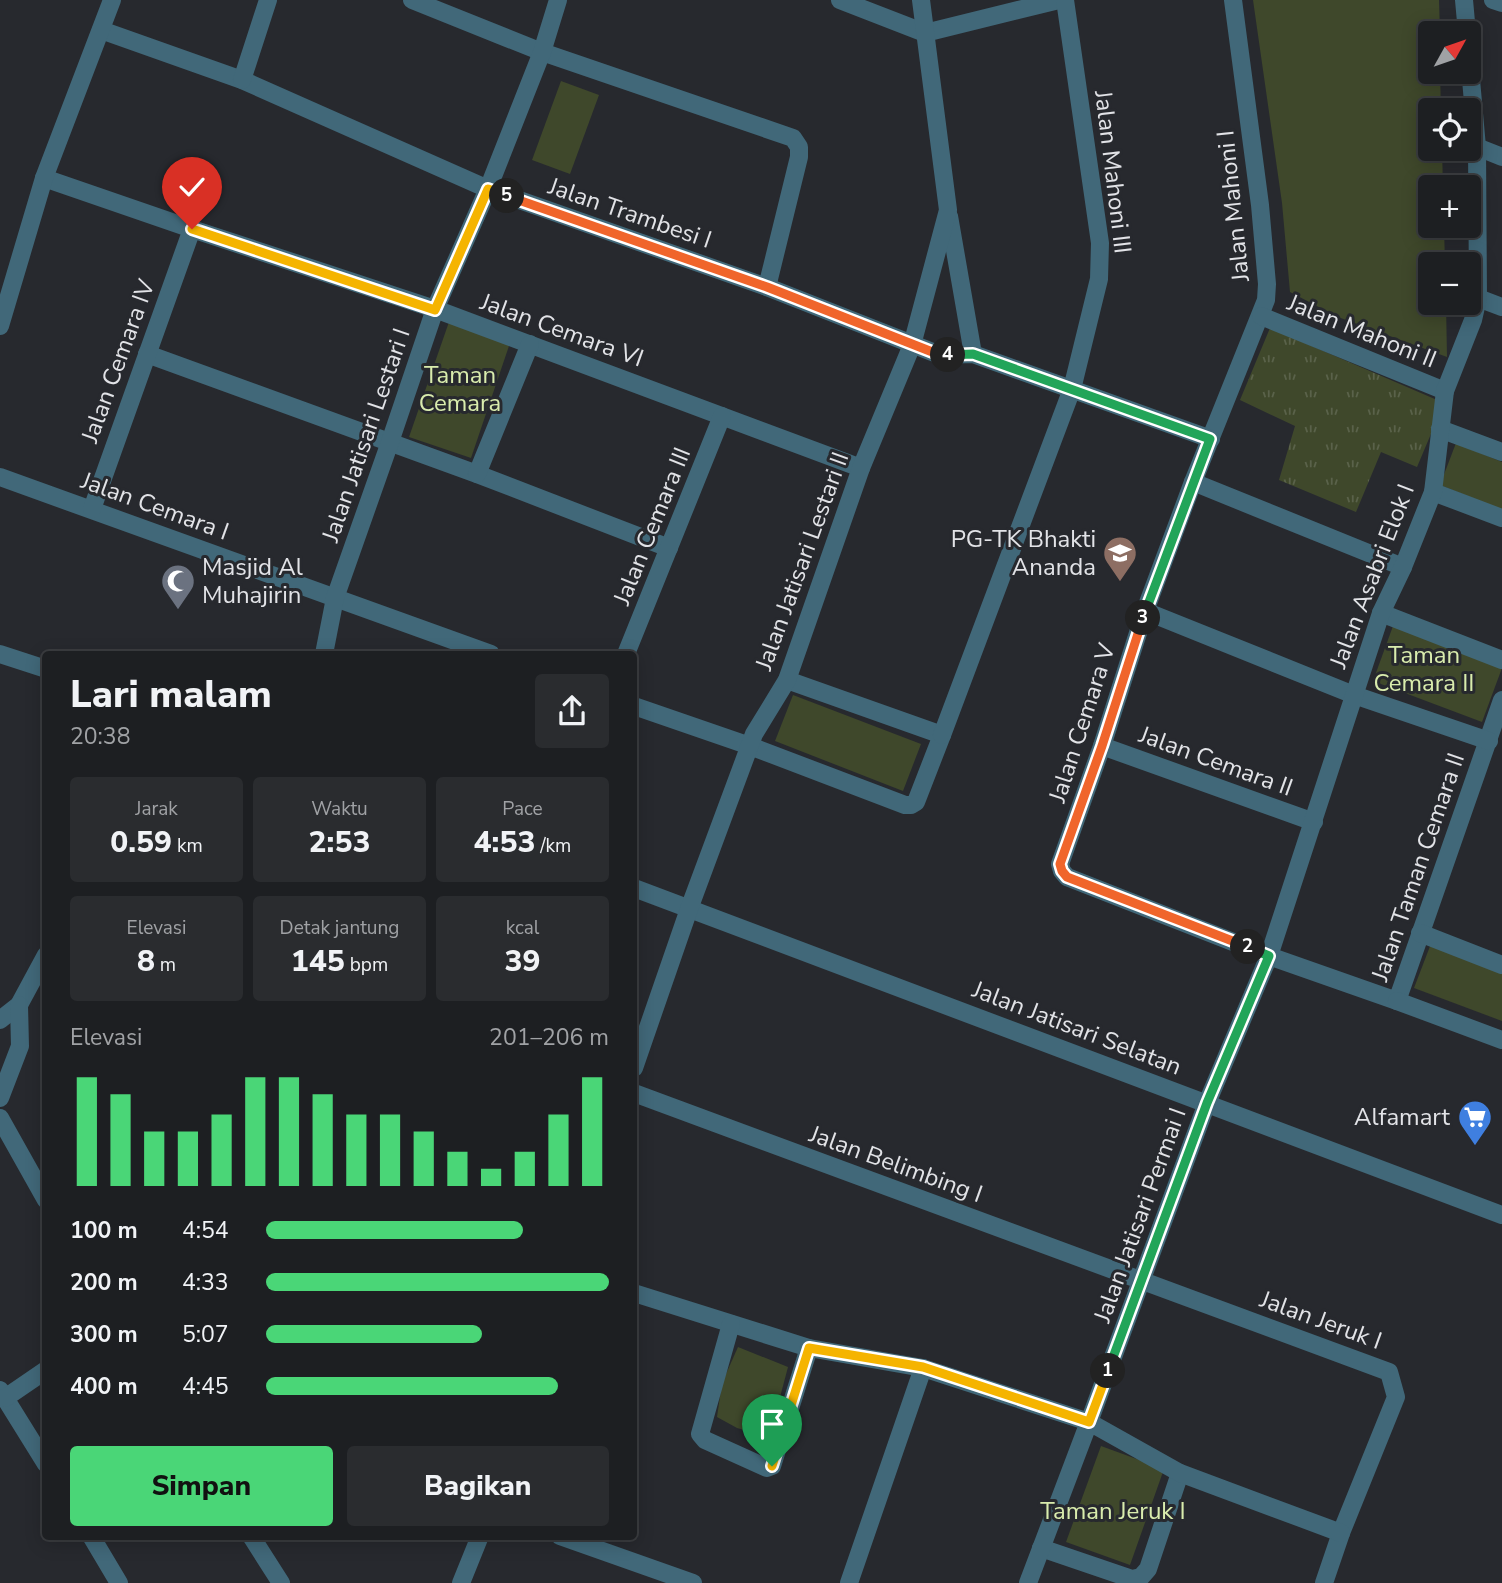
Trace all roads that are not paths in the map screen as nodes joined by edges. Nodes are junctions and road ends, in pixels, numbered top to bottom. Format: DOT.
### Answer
graph roads {
  1 [pos="113,0"];
  2 [pos="268,0"];
  3 [pos="412,0"];
  4 [pos="558,0"];
  5 [pos="840,0"];
  6 [pos="921,0"];
  7 [pos="1059,0"];
  8 [pos="1065,0"];
  9 [pos="1233,0"];
  10 [pos="1464,0"];
  11 [pos="1493,0"];
  12 [pos="1502,3"];
  13 [pos="1466,21"];
  14 [pos="101,30"];
  15 [pos="925,33"];
  16 [pos="542,52"];
  17 [pos="242,80"];
  18 [pos="1481,149"];
  19 [pos="1502,157"];
  20 [pos="1477,161"];
  21 [pos="44,178"];
  22 [pos="488,189"];
  23 [pos="948,209"];
  24 [pos="192,229"];
  25 [pos="1478,252"];
  26 [pos="767,287"];
  27 [pos="1481,299"];
  28 [pos="1502,307"];
  29 [pos="435,310"];
  30 [pos="1474,315"];
  31 [pos="1261,316"];
  32 [pos="0,326"];
  33 [pos="530,344"];
  34 [pos="912,345"];
  35 [pos="147,354"];
  36 [pos="973,354"];
  37 [pos="1072,389"];
  38 [pos="1446,391"];
  39 [pos="722,416"];
  40 [pos="1440,429"];
  41 [pos="1210,439"];
  42 [pos="390,442"];
  43 [pos="1502,452"];
  44 [pos="861,468"];
  45 [pos="477,474"];
  46 [pos="0,477"];
  47 [pos="1193,482"];
  48 [pos="1433,492"];
  49 [pos="92,509"];
  50 [pos="1502,518"];
  51 [pos="669,548"];
  52 [pos="1403,567"];
  53 [pos="335,598"];
  54 [pos="1145,611"];
  55 [pos="1381,613"];
  56 [pos="325,651"];
  57 [pos="483,651"];
  58 [pos="627,651"];
  59 [pos="0,654"];
  60 [pos="1502,660"];
  61 [pos="42,668"];
  62 [pos="787,680"];
  63 [pos="1354,695"];
  64 [pos="1502,700"];
  65 [pos="637,707"];
  66 [pos="942,735"];
  67 [pos="1489,741"];
  68 [pos="750,746"];
  69 [pos="1102,746"];
  70 [pos="1314,822"];
  71 [pos="637,889"];
  72 [pos="689,909"];
  73 [pos="1420,933"];
  74 [pos="1269,956"];
  75 [pos="42,962"];
  76 [pos="1502,965"];
  77 [pos="1397,1001"];
  78 [pos="19,1005"];
  79 [pos="0,1020"];
  80 [pos="1502,1040"];
  81 [pos="637,1059"];
  82 [pos="637,1094"];
  83 [pos="0,1098"];
  84 [pos="1207,1103"];
  85 [pos="0,1118"];
  86 [pos="42,1193"];
  87 [pos="1502,1215"];
  88 [pos="1142,1281"];
  89 [pos="637,1294"];
  90 [pos="731,1324"];
  91 [pos="809,1348"];
  92 [pos="923,1367"];
  93 [pos="42,1372"];
  94 [pos="2,1394"];
  95 [pos="1089,1422"];
  96 [pos="42,1458"];
  97 [pos="1180,1473"];
  98 [pos="1341,1533"];
  99 [pos="93,1540"];
  100 [pos="254,1540"];
  101 [pos="478,1540"];
  102 [pos="571,1540"];
  103 [pos="1041,1548"];
  104 [pos="120,1583"];
  105 [pos="281,1583"];
  106 [pos="461,1583"];
  107 [pos="693,1583"];
  108 [pos="849,1583"];
  109 [pos="1028,1583"];
  110 [pos="1324,1583"];
  1 -- 14 [label="street"];
  2 -- 17 [label="street"];
  3 -- 16 [label="street"];
  4 -- 16 [label="street, Jalan Jatisari Lestari I"];
  5 -- 15 [label="street"];
  6 -- 15 [label="street"];
  7 -- 15 [label="street"];
  8 -- 37 [label="street, Jalan Mahoni III"];
  9 -- 31 [label="street, Jalan Mahoni I"];
  10 -- 13 [label="street"];
  11 -- 12 [label="street"];
  14 -- 17 [label="street, Jalan Trambesi I"];
  14 -- 21 [label="street"];
  15 -- 23 [label="street"];
  16 -- 22 [label="street, Jalan Jatisari Lestari I"];
  16 -- 26 [label="street"];
  17 -- 22 [label="street, Jalan Trambesi I"];
  18 -- 19 [label="street"];
  20 -- 25 [label="street, Jalan Asabri Elok I"];
  21 -- 24 [label="street, Jalan Cemara VI"];
  21 -- 32 [label="street"];
  22 -- 26 [label="street, Jalan Trambesi I"];
  22 -- 29 [label="street, Jalan Jatisari Lestari I"];
  23 -- 34 [label="street, Jalan Jatisari Lestari II"];
  23 -- 36 [label="street"];
  24 -- 29 [label="street, Jalan Cemara VI"];
  24 -- 35 [label="street, Jalan Cemara IV"];
  26 -- 34 [label="street, Jalan Trambesi I"];
  27 -- 28 [label="street"];
  29 -- 33 [label="street, Jalan Cemara VI"];
  29 -- 42 [label="street, Jalan Jatisari Lestari I"];
  30 -- 38 [label="street, Jalan Asabri Elok I"];
  31 -- 38 [label="street, Jalan Mahoni II"];
  31 -- 41 [label="street, Jalan Mahoni I"];
  33 -- 39 [label="street, Jalan Cemara VI"];
  33 -- 45 [label="street"];
  34 -- 36 [label="street"];
  34 -- 44 [label="street, Jalan Jatisari Lestari II"];
  35 -- 42 [label="street"];
  35 -- 49 [label="street, Jalan Cemara IV"];
  36 -- 37 [label="street"];
  37 -- 41 [label="street"];
  37 -- 66 [label="street"];
  38 -- 40 [label="street, Jalan Asabri Elok I"];
  39 -- 44 [label="street, Jalan Cemara VI"];
  39 -- 51 [label="street, Jalan Cemara III"];
  40 -- 43 [label="street"];
  40 -- 48 [label="street, Jalan Asabri Elok I"];
  41 -- 47 [label="street, Jalan Cemara V"];
  42 -- 45 [label="street"];
  42 -- 53 [label="street, Jalan Jatisari Lestari I"];
  44 -- 62 [label="street, Jalan Jatisari Lestari II"];
  45 -- 51 [label="street"];
  46 -- 49 [label="street, Jalan Cemara I"];
  47 -- 52 [label="street"];
  47 -- 54 [label="street, Jalan Cemara V"];
  48 -- 50 [label="street"];
  48 -- 52 [label="street, Jalan Asabri Elok I"];
  49 -- 53 [label="street, Jalan Cemara I"];
  51 -- 58 [label="street, Jalan Cemara III"];
  52 -- 55 [label="street, Jalan Asabri Elok I"];
  53 -- 56 [label="street, Jalan Jatisari Lestari I"];
  53 -- 57 [label="street, Jalan Cemara I"];
  54 -- 63 [label="street"];
  54 -- 69 [label="street, Jalan Cemara V"];
  55 -- 60 [label="street"];
  55 -- 63 [label="street, Jalan Asabri Elok I"];
  59 -- 61 [label="street"];
  62 -- 66 [label="street"];
  62 -- 68 [label="street, Jalan Jatisari Lestari II"];
  63 -- 67 [label="street, Jalan Taman Cemara II"];
  63 -- 70 [label="street, Jalan Asabri Elok I"];
  64 -- 67 [label="street, Jalan Taman Cemara II"];
  65 -- 68 [label="street"];
  66 -- 68 [label="street"];
  67 -- 73 [label="street, Jalan Taman Cemara II"];
  68 -- 72 [label="street, Jalan Jatisari Lestari II"];
  69 -- 70 [label="street, Jalan Cemara II"];
  69 -- 74 [label="street, Jalan Cemara V"];
  70 -- 74 [label="street, Jalan Asabri Elok I"];
  71 -- 72 [label="street, Jalan Jatisari Selatan"];
  72 -- 81 [label="street, Jalan Jatisari Lestari II"];
  72 -- 84 [label="street, Jalan Jatisari Selatan"];
  73 -- 76 [label="street"];
  73 -- 77 [label="street, Jalan Taman Cemara II"];
  74 -- 77 [label="street, Jalan Taman Cemara II"];
  74 -- 84 [label="street, Jalan Asabri Elok I"];
  75 -- 78 [label="street"];
  77 -- 80 [label="street"];
  78 -- 79 [label="street"];
  78 -- 83 [label="street"];
  82 -- 88 [label="street, Jalan Belimbing I"];
  84 -- 87 [label="street, Jalan Jatisari Selatan"];
  84 -- 88 [label="street, Jalan Jatisari Permai I"];
  85 -- 86 [label="street"];
  88 -- 95 [label="street, Jalan Jatisari Permai I"];
  88 -- 98 [label="street, Jalan Jeruk I"];
  89 -- 90 [label="street"];
  90 -- 91 [label="street"];
  90 -- 91 [label="street"];
  91 -- 92 [label="street"];
  92 -- 95 [label="street"];
  92 -- 108 [label="street"];
  93 -- 94 [label="street"];
  94 -- 96 [label="street"];
  95 -- 97 [label="street"];
  95 -- 103 [label="street, Jalan Jatisari Permai I"];
  97 -- 98 [label="street"];
  97 -- 103 [label="street"];
  98 -- 110 [label="street, Jalan Jeruk I"];
  99 -- 104 [label="street"];
  100 -- 105 [label="street"];
  101 -- 106 [label="street"];
  102 -- 107 [label="street"];
  103 -- 109 [label="street, Jalan Jatisari Permai I"];
}
